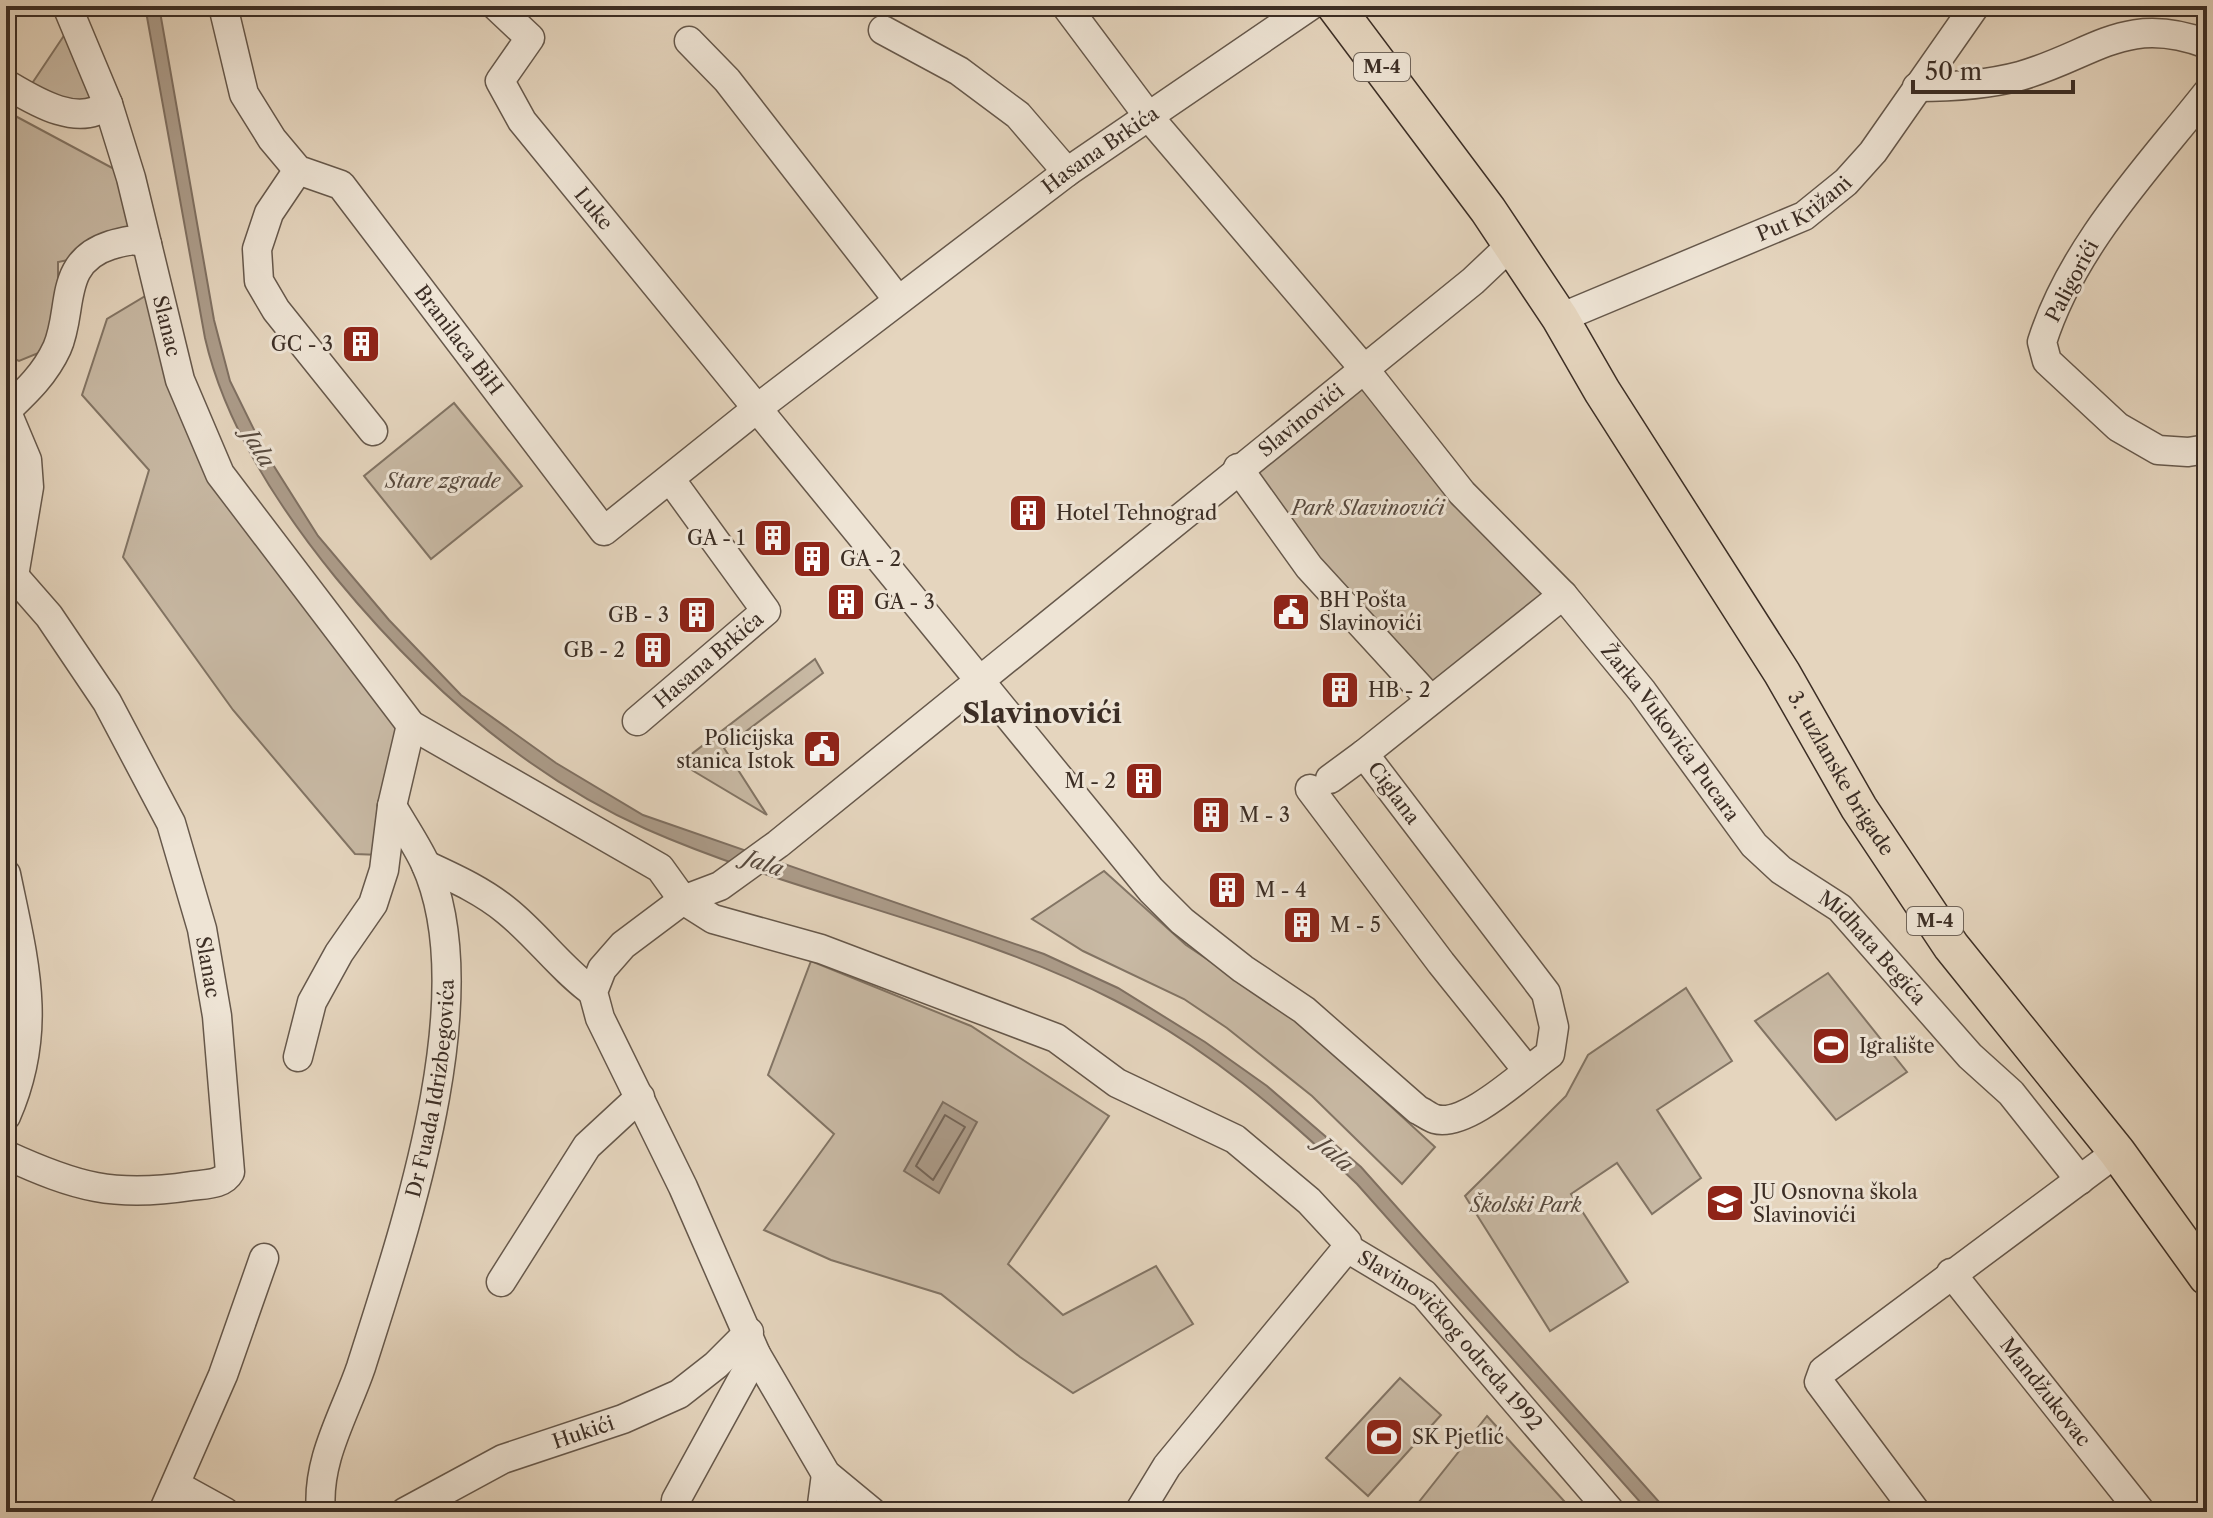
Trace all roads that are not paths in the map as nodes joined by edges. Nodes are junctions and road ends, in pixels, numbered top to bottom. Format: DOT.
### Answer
graph roads {
  1 [pos="67,6"];
  2 [pos="223,6"];
  3 [pos="496,6"];
  4 [pos="1066,6"];
  5 [pos="1310,6"];
  6 [pos="1335,6"];
  7 [pos="1975,6"];
  8 [pos="883,30"];
  9 [pos="689,41"];
  10 [pos="2207,44"];
  11 [pos="6,84"];
  12 [pos="1917,87"];
  13 [pos="2207,93"];
  14 [pos="108,104"];
  15 [pos="1149,117"];
  16 [pos="298,170"];
  17 [pos="1067,172"];
  18 [pos="147,244"];
  19 [pos="1511,245"];
  20 [pos="898,300"];
  21 [pos="1560,318"];
  22 [pos="1365,370"];
  23 [pos="755,410"];
  24 [pos="6,411"];
  25 [pos="373,431"];
  26 [pos="2207,449"];
  27 [pos="1238,468"];
  28 [pos="671,480"];
  29 [pos="604,531"];
  30 [pos="10,583"];
  31 [pos="1563,595"];
  32 [pos="980,681"];
  33 [pos="1430,699"];
  34 [pos="637,721"];
  35 [pos="411,725"];
  36 [pos="1364,754"];
  37 [pos="392,806"];
  38 [pos="426,865"];
  39 [pos="1781,870"];
  40 [pos="6,874"];
  41 [pos="683,900"];
  42 [pos="593,992"];
  43 [pos="298,1057"];
  44 [pos="1527,1070"];
  45 [pos="640,1097"];
  46 [pos="6,1116"];
  47 [pos="2117,1152"];
  48 [pos="6,1155"];
  49 [pos="2080,1180"];
  50 [pos="1347,1248"];
  51 [pos="264,1258"];
  52 [pos="1951,1273"];
  53 [pos="2207,1277"];
  54 [pos="501,1282"];
  55 [pos="752,1343"];
  56 [pos="826,1474"];
  57 [pos="176,1485"];
  58 [pos="163,1512"];
  59 [pos="225,1512"];
  60 [pos="321,1512"];
  61 [pos="405,1512"];
  62 [pos="675,1512"];
  63 [pos="821,1512"];
  64 [pos="872,1512"];
  65 [pos="1139,1512"];
  66 [pos="1611,1512"];
  67 [pos="1916,1512"];
  68 [pos="2141,1512"];
  1 -- 14 [label="street"];
  2 -- 16 [label="street"];
  3 -- 23 [label="street, Luke"];
  4 -- 15 [label="street, Slavinovići"];
  5 -- 15 [label="street, Hasana Brkića"];
  6 -- 19 [label="main road, M-4"];
  7 -- 12 [label="street, Put Križani"];
  8 -- 17 [label="street"];
  9 -- 20 [label="street"];
  10 -- 12 [label="street"];
  11 -- 14 [label="street"];
  12 -- 21 [label="street, Put Križani"];
  13 -- 26 [label="street, Paligorići"];
  14 -- 18 [label="street"];
  15 -- 17 [label="street, Hasana Brkića"];
  15 -- 22 [label="street, Slavinovići"];
  16 -- 25 [label="street"];
  16 -- 29 [label="street, Branilaca BiH"];
  17 -- 20 [label="street, Hasana Brkića"];
  18 -- 24 [label="street, Slanac"];
  18 -- 35 [label="street, Slanac"];
  19 -- 21 [label="main road, 3. tuzlanske brigade / M-4"];
  19 -- 22 [label="street"];
  20 -- 23 [label="street, Hasana Brkića"];
  21 -- 47 [label="main road, 3. tuzlanske brigade / M-4"];
  22 -- 27 [label="street, Slavinovići"];
  22 -- 31 [label="street, Žarka Vukovića Pucara"];
  23 -- 28 [label="street, Hasana Brkića"];
  23 -- 32 [label="street"];
  24 -- 30 [label="street, Slanac"];
  27 -- 32 [label="street, Slavinovići"];
  27 -- 33 [label="street"];
  28 -- 29 [label="street, Hasana Brkića"];
  28 -- 34 [label="street, Hasana Brkića"];
  30 -- 48 [label="street, Slanac"];
  31 -- 33 [label="street"];
  31 -- 39 [label="street, Žarka Vukovića Pucara"];
  32 -- 41 [label="street, Slavinovići"];
  32 -- 44 [label="street, Ciglana"];
  33 -- 36 [label="street, Ciglana"];
  35 -- 37 [label="street"];
  35 -- 41 [label="street, Slanac"];
  36 -- 44 [label="street, Ciglana"];
  36 -- 44 [label="street"];
  37 -- 38 [label="street, Dr Fuada Idrizbegovića"];
  37 -- 43 [label="street"];
  38 -- 42 [label="street"];
  38 -- 60 [label="street, Dr Fuada Idrizbegovića"];
  39 -- 49 [label="street, Midhata Begića"];
  40 -- 46 [label="street"];
  41 -- 42 [label="street"];
  41 -- 50 [label="street"];
  42 -- 45 [label="street"];
  45 -- 54 [label="street"];
  45 -- 55 [label="street"];
  47 -- 49 [label="street"];
  47 -- 53 [label="main road, 3. tuzlanske brigade / M-4"];
  49 -- 52 [label="street"];
  50 -- 65 [label="street, Slavinovičkog odreda 1992"];
  50 -- 66 [label="street, Slavinovičkog odreda 1992"];
  51 -- 57 [label="street"];
  52 -- 67 [label="street"];
  52 -- 68 [label="street, Mandžukovac"];
  55 -- 56 [label="street"];
  55 -- 61 [label="street, Hukići"];
  55 -- 62 [label="street"];
  56 -- 63 [label="street"];
  56 -- 64 [label="street"];
  57 -- 58 [label="street"];
  57 -- 59 [label="street"];
}
